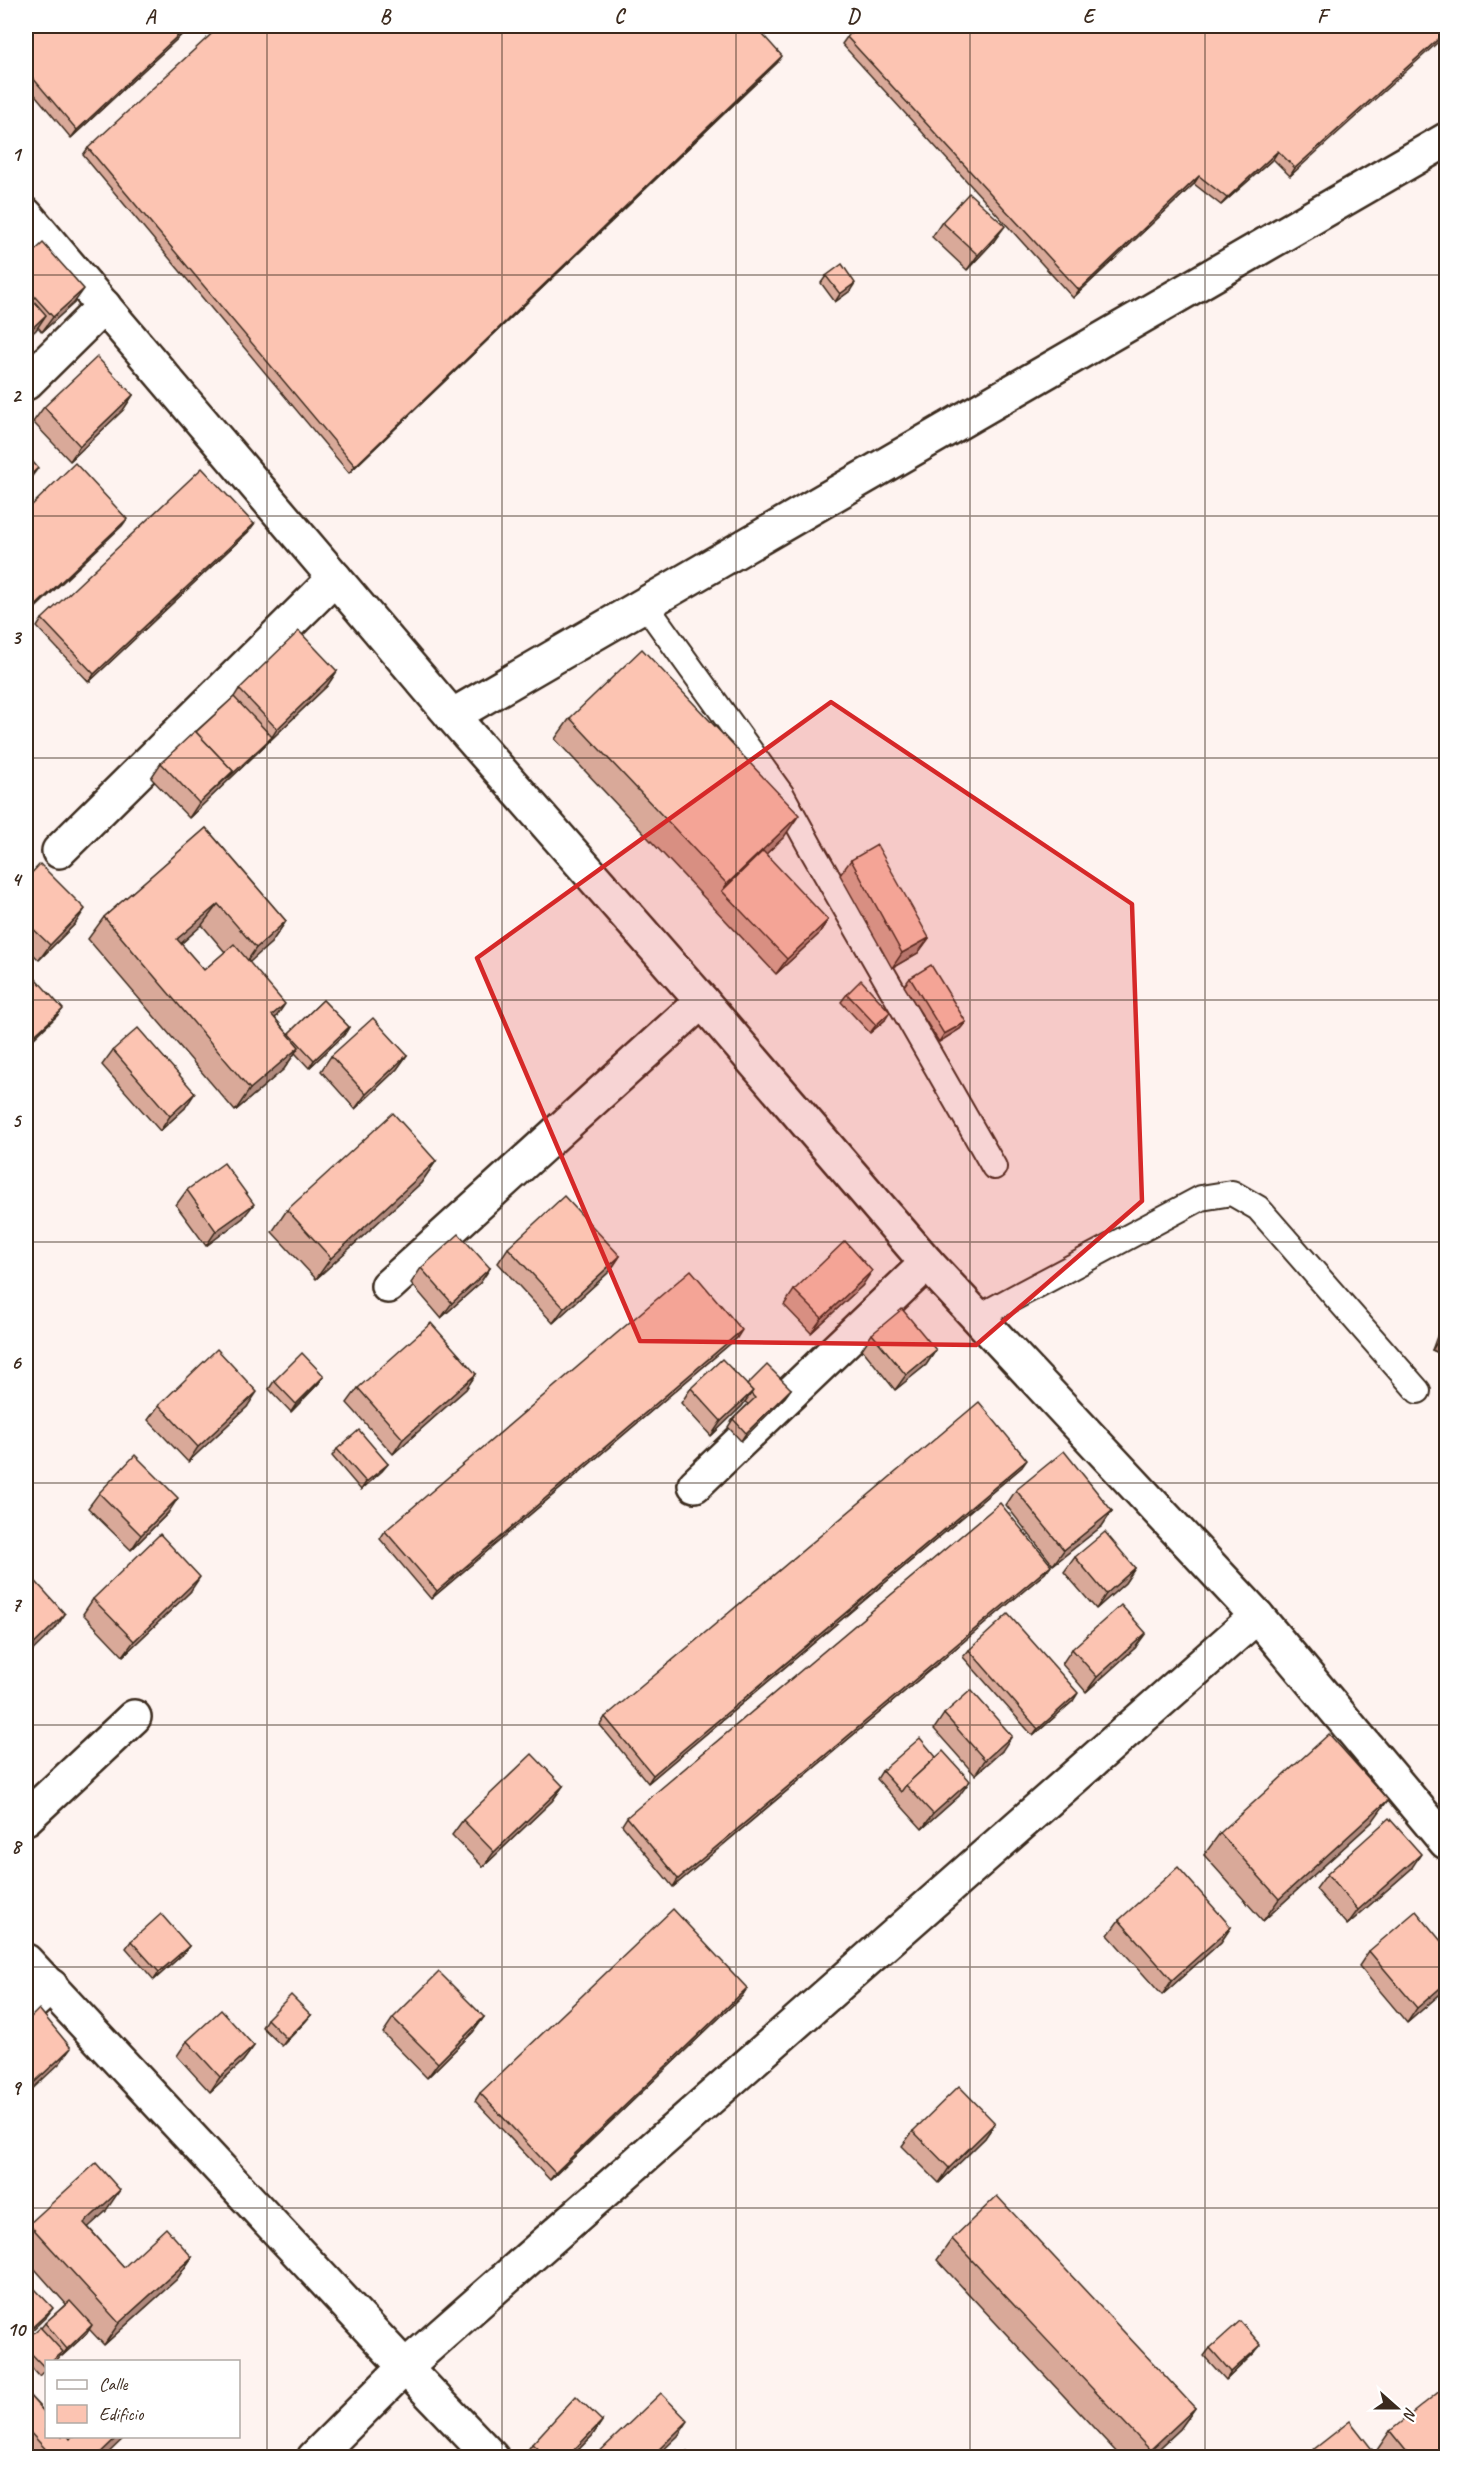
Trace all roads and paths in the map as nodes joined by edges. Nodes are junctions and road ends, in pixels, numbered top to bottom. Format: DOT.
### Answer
graph roads {
  1 [pos="1446,140"];
  2 [pos="31,232"];
  3 [pos="104,306"];
  4 [pos="26,382"];
  5 [pos="335,578"];
  6 [pos="644,603"];
  7 [pos="452,716"];
  8 [pos="59,851"];
  9 [pos="702,1001"];
  10 [pos="994,1167"];
  11 [pos="927,1263"];
  12 [pos="388,1286"];
  13 [pos="978,1317"];
  14 [pos="1418,1391"];
  15 [pos="695,1485"];
  16 [pos="1257,1616"];
  17 [pos="134,1717"];
  18 [pos="26,1818"];
  19 [pos="1446,1842"];
  20 [pos="26,1961"];
  21 [pos="51,1986"];
  22 [pos="26,2009"];
  23 [pos="405,2367"];
  24 [pos="314,2457"];
  25 [pos="492,2457"];
  1 -- 6 [label="street"];
  2 -- 3 [label="street"];
  3 -- 4 [label="street"];
  3 -- 5 [label="street"];
  5 -- 7 [label="street"];
  5 -- 8 [label="street"];
  6 -- 7 [label="street"];
  6 -- 10 [label="lane"];
  7 -- 9 [label="street"];
  9 -- 11 [label="street"];
  9 -- 12 [label="street"];
  11 -- 13 [label="street"];
  11 -- 15 [label="street"];
  13 -- 14 [label="lane"];
  13 -- 16 [label="street"];
  16 -- 19 [label="street"];
  16 -- 23 [label="street"];
  17 -- 18 [label="street"];
  20 -- 21 [label="street"];
  21 -- 22 [label="street"];
  21 -- 23 [label="street"];
  23 -- 24 [label="street"];
  23 -- 25 [label="street"];
}
